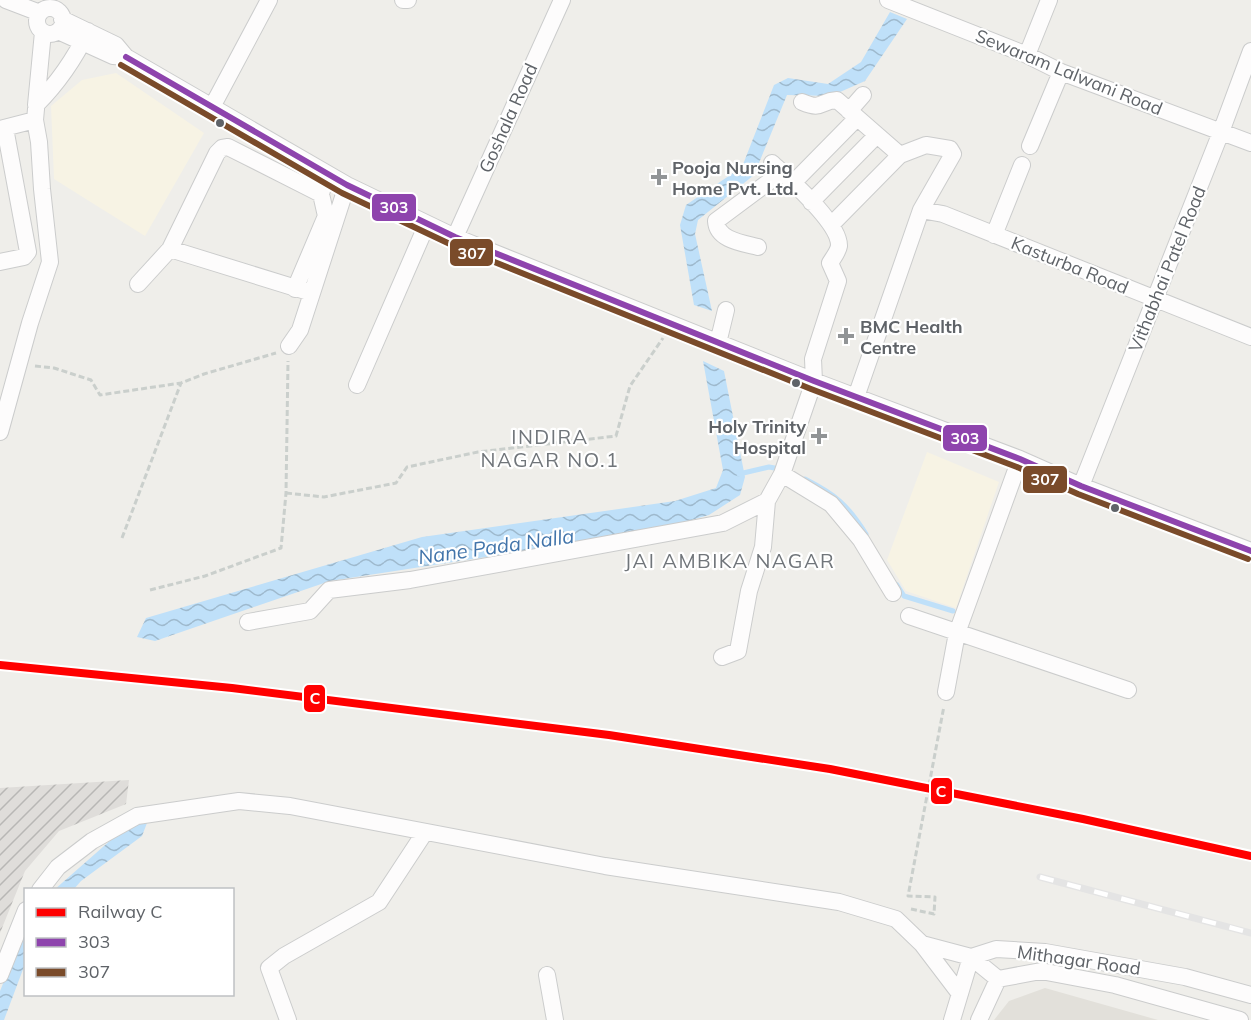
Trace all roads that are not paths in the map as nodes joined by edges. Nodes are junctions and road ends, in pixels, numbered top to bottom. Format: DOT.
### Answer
graph roads {
  1 [pos="6,0"];
  2 [pos="269,0"];
  3 [pos="403,0"];
  4 [pos="408,0"];
  5 [pos="562,0"];
  6 [pos="888,0"];
  7 [pos="1049,0"];
  8 [pos="52,15"];
  9 [pos="85,37"];
  10 [pos="1251,51"];
  11 [pos="1027,55"];
  12 [pos="1061,72"];
  13 [pos="863,94"];
  14 [pos="802,102"];
  15 [pos="212,108"];
  16 [pos="35,113"];
  17 [pos="853,115"];
  18 [pos="2,129"];
  19 [pos="1221,132"];
  20 [pos="876,136"];
  21 [pos="268,139"];
  22 [pos="1251,143"];
  23 [pos="1030,146"];
  24 [pos="4,148"];
  25 [pos="900,155"];
  26 [pos="258,162"];
  27 [pos="1022,165"];
  28 [pos="782,173"];
  29 [pos="327,174"];
  30 [pos="347,185"];
  31 [pos="321,194"];
  32 [pos="811,202"];
  33 [pos="921,210"];
  34 [pos="427,224"];
  35 [pos="832,224"];
  36 [pos="994,235"];
  37 [pos="454,237"];
  38 [pos="758,247"];
  39 [pos="170,249"];
  40 [pos="0,262"];
  41 [pos="138,284"];
  42 [pos="295,289"];
  43 [pos="312,293"];
  44 [pos="1156,298"];
  45 [pos="726,310"];
  46 [pos="1251,337"];
  47 [pos="718,343"];
  48 [pos="289,347"];
  49 [pos="814,381"];
  50 [pos="357,385"];
  51 [pos="856,397"];
  52 [pos="0,432"];
  53 [pos="1020,459"];
  54 [pos="782,474"];
  55 [pos="1082,486"];
  56 [pos="767,501"];
  57 [pos="1251,551"];
  58 [pos="893,594"];
  59 [pos="909,616"];
  60 [pos="248,622"];
  61 [pos="957,633"];
  62 [pos="722,657"];
  63 [pos="1128,690"];
  64 [pos="945,696"];
  65 [pos="425,832"];
  66 [pos="42,888"];
  67 [pos="24,915"];
  68 [pos="922,944"];
  69 [pos="971,957"];
  70 [pos="0,975"];
  71 [pos="547,975"];
  72 [pos="998,979"];
  73 [pos="960,994"];
  74 [pos="1251,995"];
  75 [pos="288,1020"];
  76 [pos="555,1020"];
  77 [pos="952,1020"];
  78 [pos="979,1020"];
  79 [pos="1240,1020"];
  1 -- 8 [label="street"];
  2 -- 15 [label="street"];
  3 -- 4 [label="street"];
  5 -- 37 [label="street, Goshala Road"];
  6 -- 11 [label="street, Sewaram Lalwani Road"];
  7 -- 11 [label="street"];
  8 -- 9 [label="street"];
  8 -- 16 [label="street"];
  9 -- 15 [label="street"];
  9 -- 16 [label="street"];
  10 -- 19 [label="street, Vithabhai Patel Road"];
  11 -- 12 [label="street, Sewaram Lalwani Road"];
  12 -- 19 [label="street, Sewaram Lalwani Road"];
  12 -- 23 [label="street"];
  13 -- 17 [label="street"];
  14 -- 17 [label="street"];
  15 -- 21 [label="street"];
  16 -- 18 [label="street"];
  16 -- 52 [label="street"];
  17 -- 20 [label="street"];
  17 -- 28 [label="street"];
  18 -- 24 [label="street"];
  19 -- 22 [label="street, Sewaram Lalwani Road"];
  19 -- 44 [label="street, Vithabhai Patel Road"];
  20 -- 25 [label="street"];
  20 -- 32 [label="street"];
  21 -- 26 [label="street"];
  21 -- 29 [label="street"];
  24 -- 40 [label="street"];
  25 -- 33 [label="street"];
  25 -- 35 [label="street"];
  26 -- 31 [label="street"];
  26 -- 39 [label="street"];
  27 -- 36 [label="street"];
  28 -- 32 [label="street"];
  28 -- 38 [label="street"];
  29 -- 30 [label="street"];
  29 -- 31 [label="street"];
  30 -- 34 [label="street"];
  30 -- 43 [label="street"];
  31 -- 42 [label="street"];
  32 -- 35 [label="street"];
  33 -- 36 [label="street, Kasturba Road"];
  33 -- 51 [label="street"];
  34 -- 37 [label="street"];
  34 -- 50 [label="street"];
  35 -- 49 [label="street"];
  36 -- 44 [label="street, Kasturba Road"];
  37 -- 47 [label="street"];
  39 -- 41 [label="street"];
  39 -- 42 [label="street"];
  42 -- 43 [label="street"];
  43 -- 48 [label="street"];
  44 -- 46 [label="street, Kasturba Road"];
  44 -- 55 [label="street, Vithabhai Patel Road"];
  45 -- 47 [label="street"];
  47 -- 49 [label="street"];
  49 -- 51 [label="street"];
  49 -- 54 [label="street"];
  51 -- 53 [label="street"];
  53 -- 55 [label="street"];
  53 -- 61 [label="street"];
  54 -- 56 [label="street"];
  54 -- 58 [label="street"];
  55 -- 57 [label="street"];
  56 -- 60 [label="street"];
  56 -- 62 [label="street"];
  59 -- 61 [label="street"];
  61 -- 63 [label="street"];
  61 -- 64 [label="street"];
  65 -- 66 [label="street"];
  65 -- 68 [label="street"];
  65 -- 75 [label="street"];
  67 -- 70 [label="street"];
  68 -- 69 [label="street"];
  68 -- 73 [label="street"];
  69 -- 72 [label="street"];
  69 -- 73 [label="street"];
  69 -- 74 [label="street, Mithagar Road"];
  71 -- 76 [label="street"];
  72 -- 78 [label="street"];
  72 -- 79 [label="street"];
  73 -- 77 [label="street"];
}
